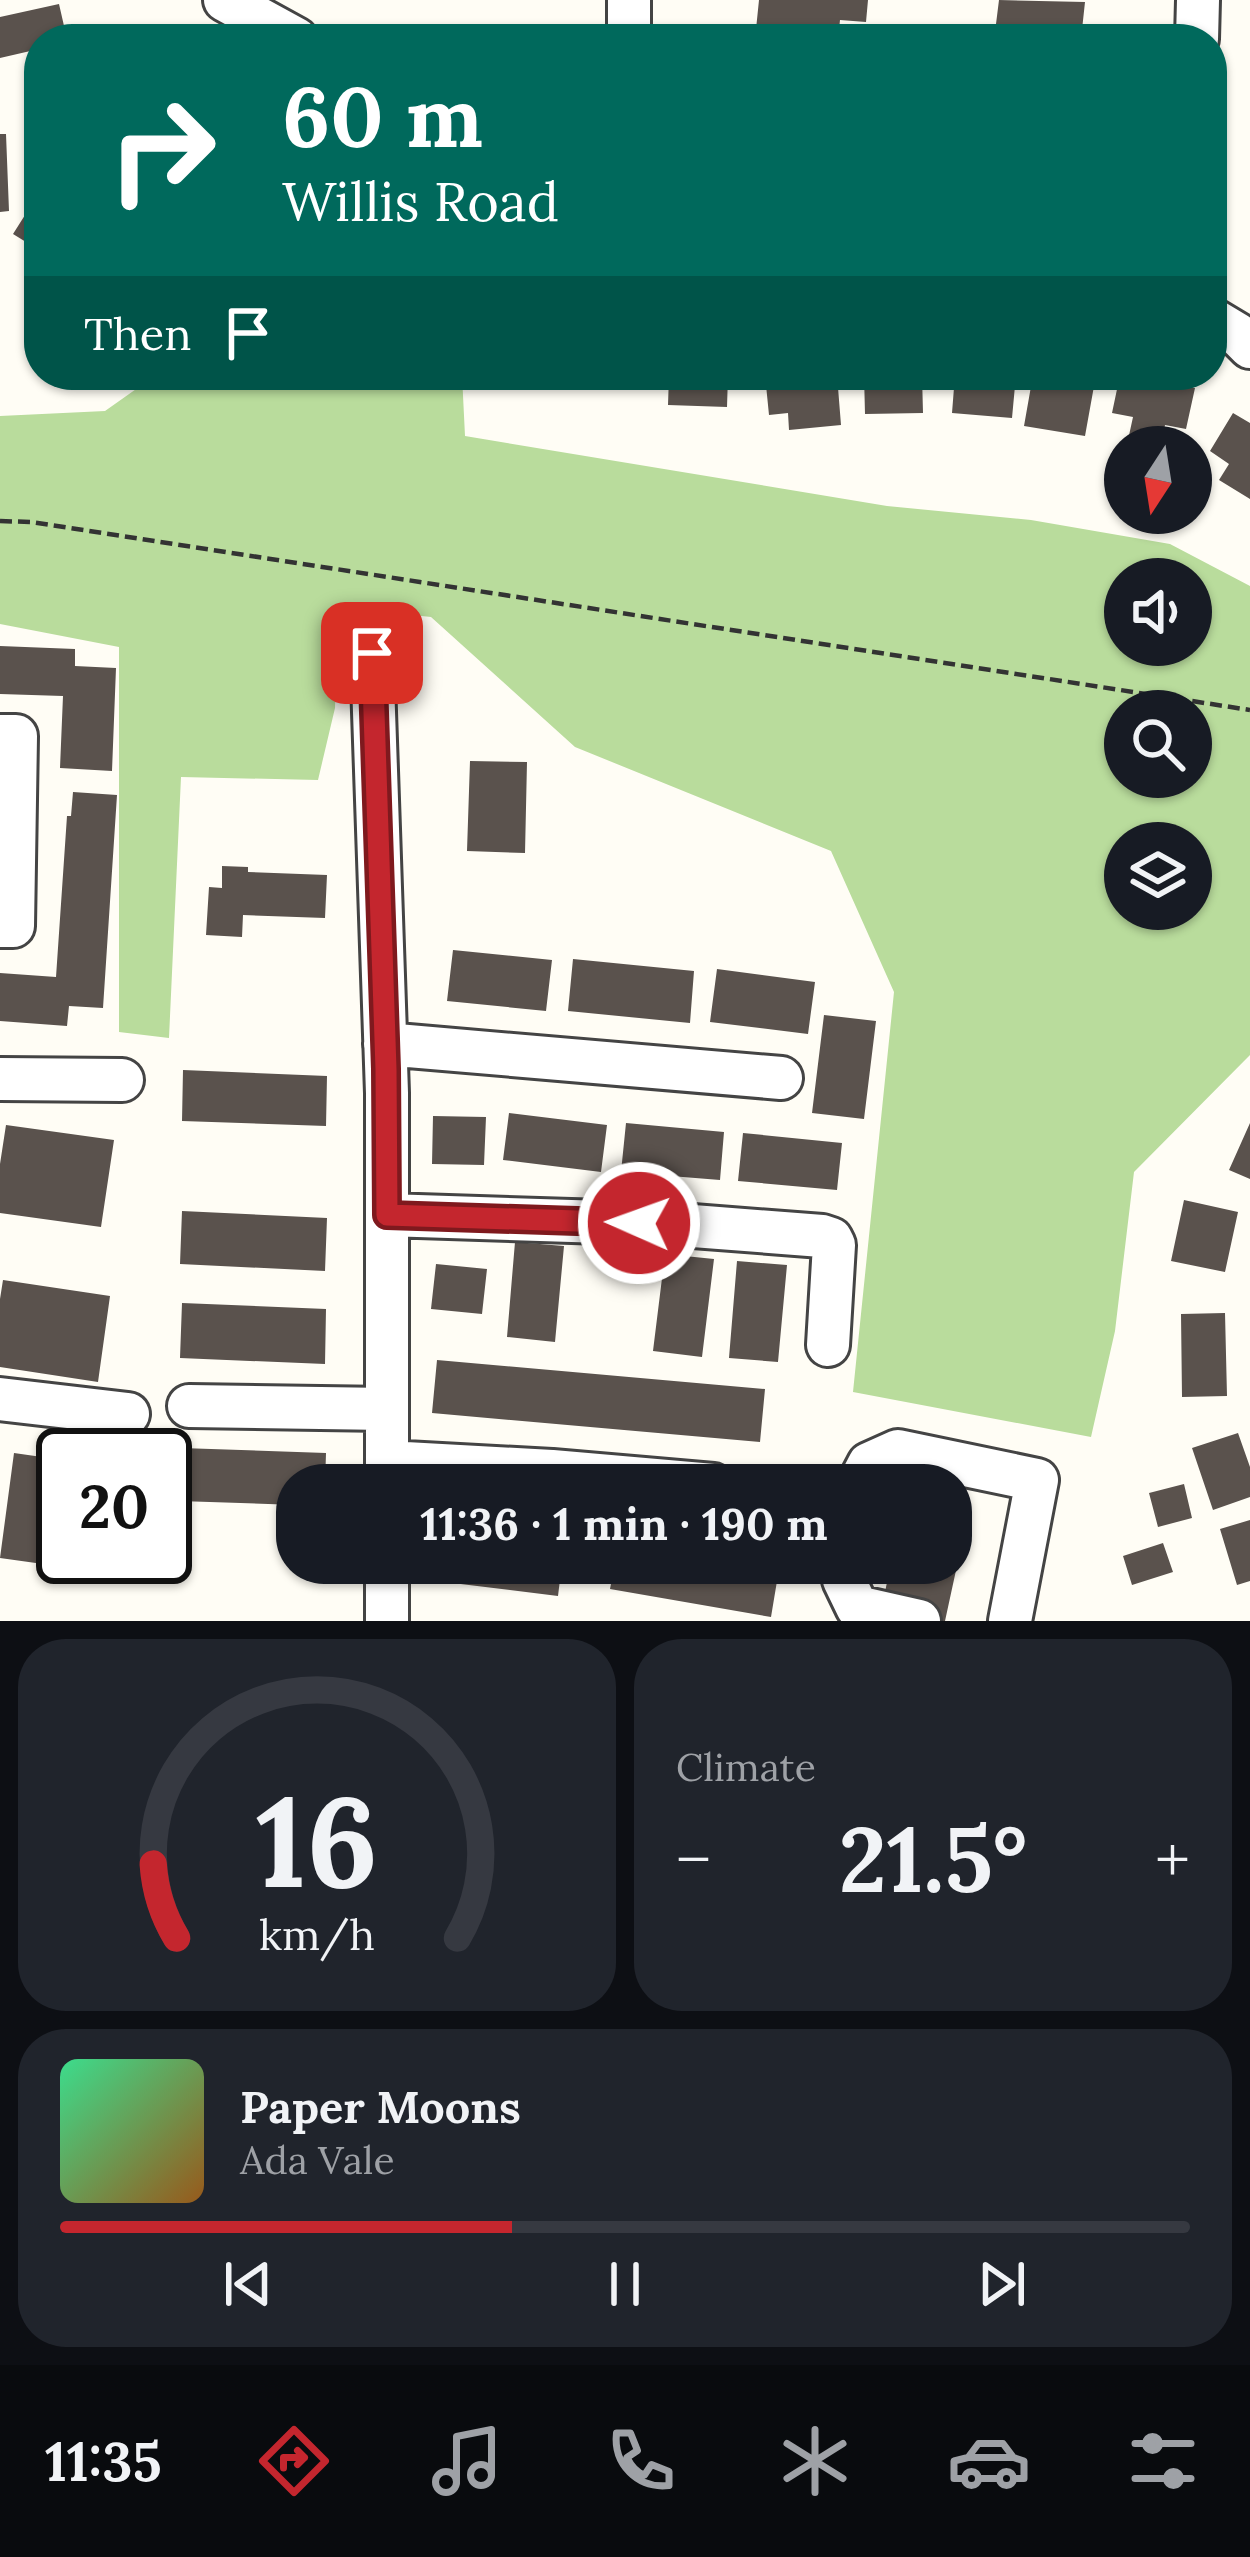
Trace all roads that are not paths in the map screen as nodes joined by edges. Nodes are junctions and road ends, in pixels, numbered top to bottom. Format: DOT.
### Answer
graph roads {
  1 [pos="224,0"];
  2 [pos="268,24"];
  3 [pos="372,653"];
  4 [pos="0,736"];
  5 [pos="0,926"];
  6 [pos="385,1044"];
  7 [pos="0,1078"];
  8 [pos="781,1078"];
  9 [pos="122,1080"];
  10 [pos="387,1215"];
  11 [pos="828,1345"];
  12 [pos="0,1399"];
  13 [pos="189,1406"];
  14 [pos="387,1409"];
  15 [pos="128,1414"];
  16 [pos="387,1464"];
  17 [pos="869,1464"];
  18 [pos="960,1464"];
  19 [pos="972,1466"];
  20 [pos="387,1584"];
  21 [pos="846,1584"];
  22 [pos="387,1621"];
  23 [pos="919,1621"];
  24 [pos="1010,1621"];
  1 -- 2 [label="street"];
  3 -- 6 [label="street"];
  4 -- 5 [label="street"];
  6 -- 8 [label="street"];
  6 -- 10 [label="street"];
  7 -- 9 [label="street"];
  10 -- 11 [label="street"];
  10 -- 14 [label="street"];
  12 -- 15 [label="street"];
  13 -- 14 [label="street"];
  14 -- 16 [label="street"];
  17 -- 18 [label="street"];
  19 -- 24 [label="street"];
  20 -- 22 [label="street"];
  21 -- 23 [label="street"];
}
